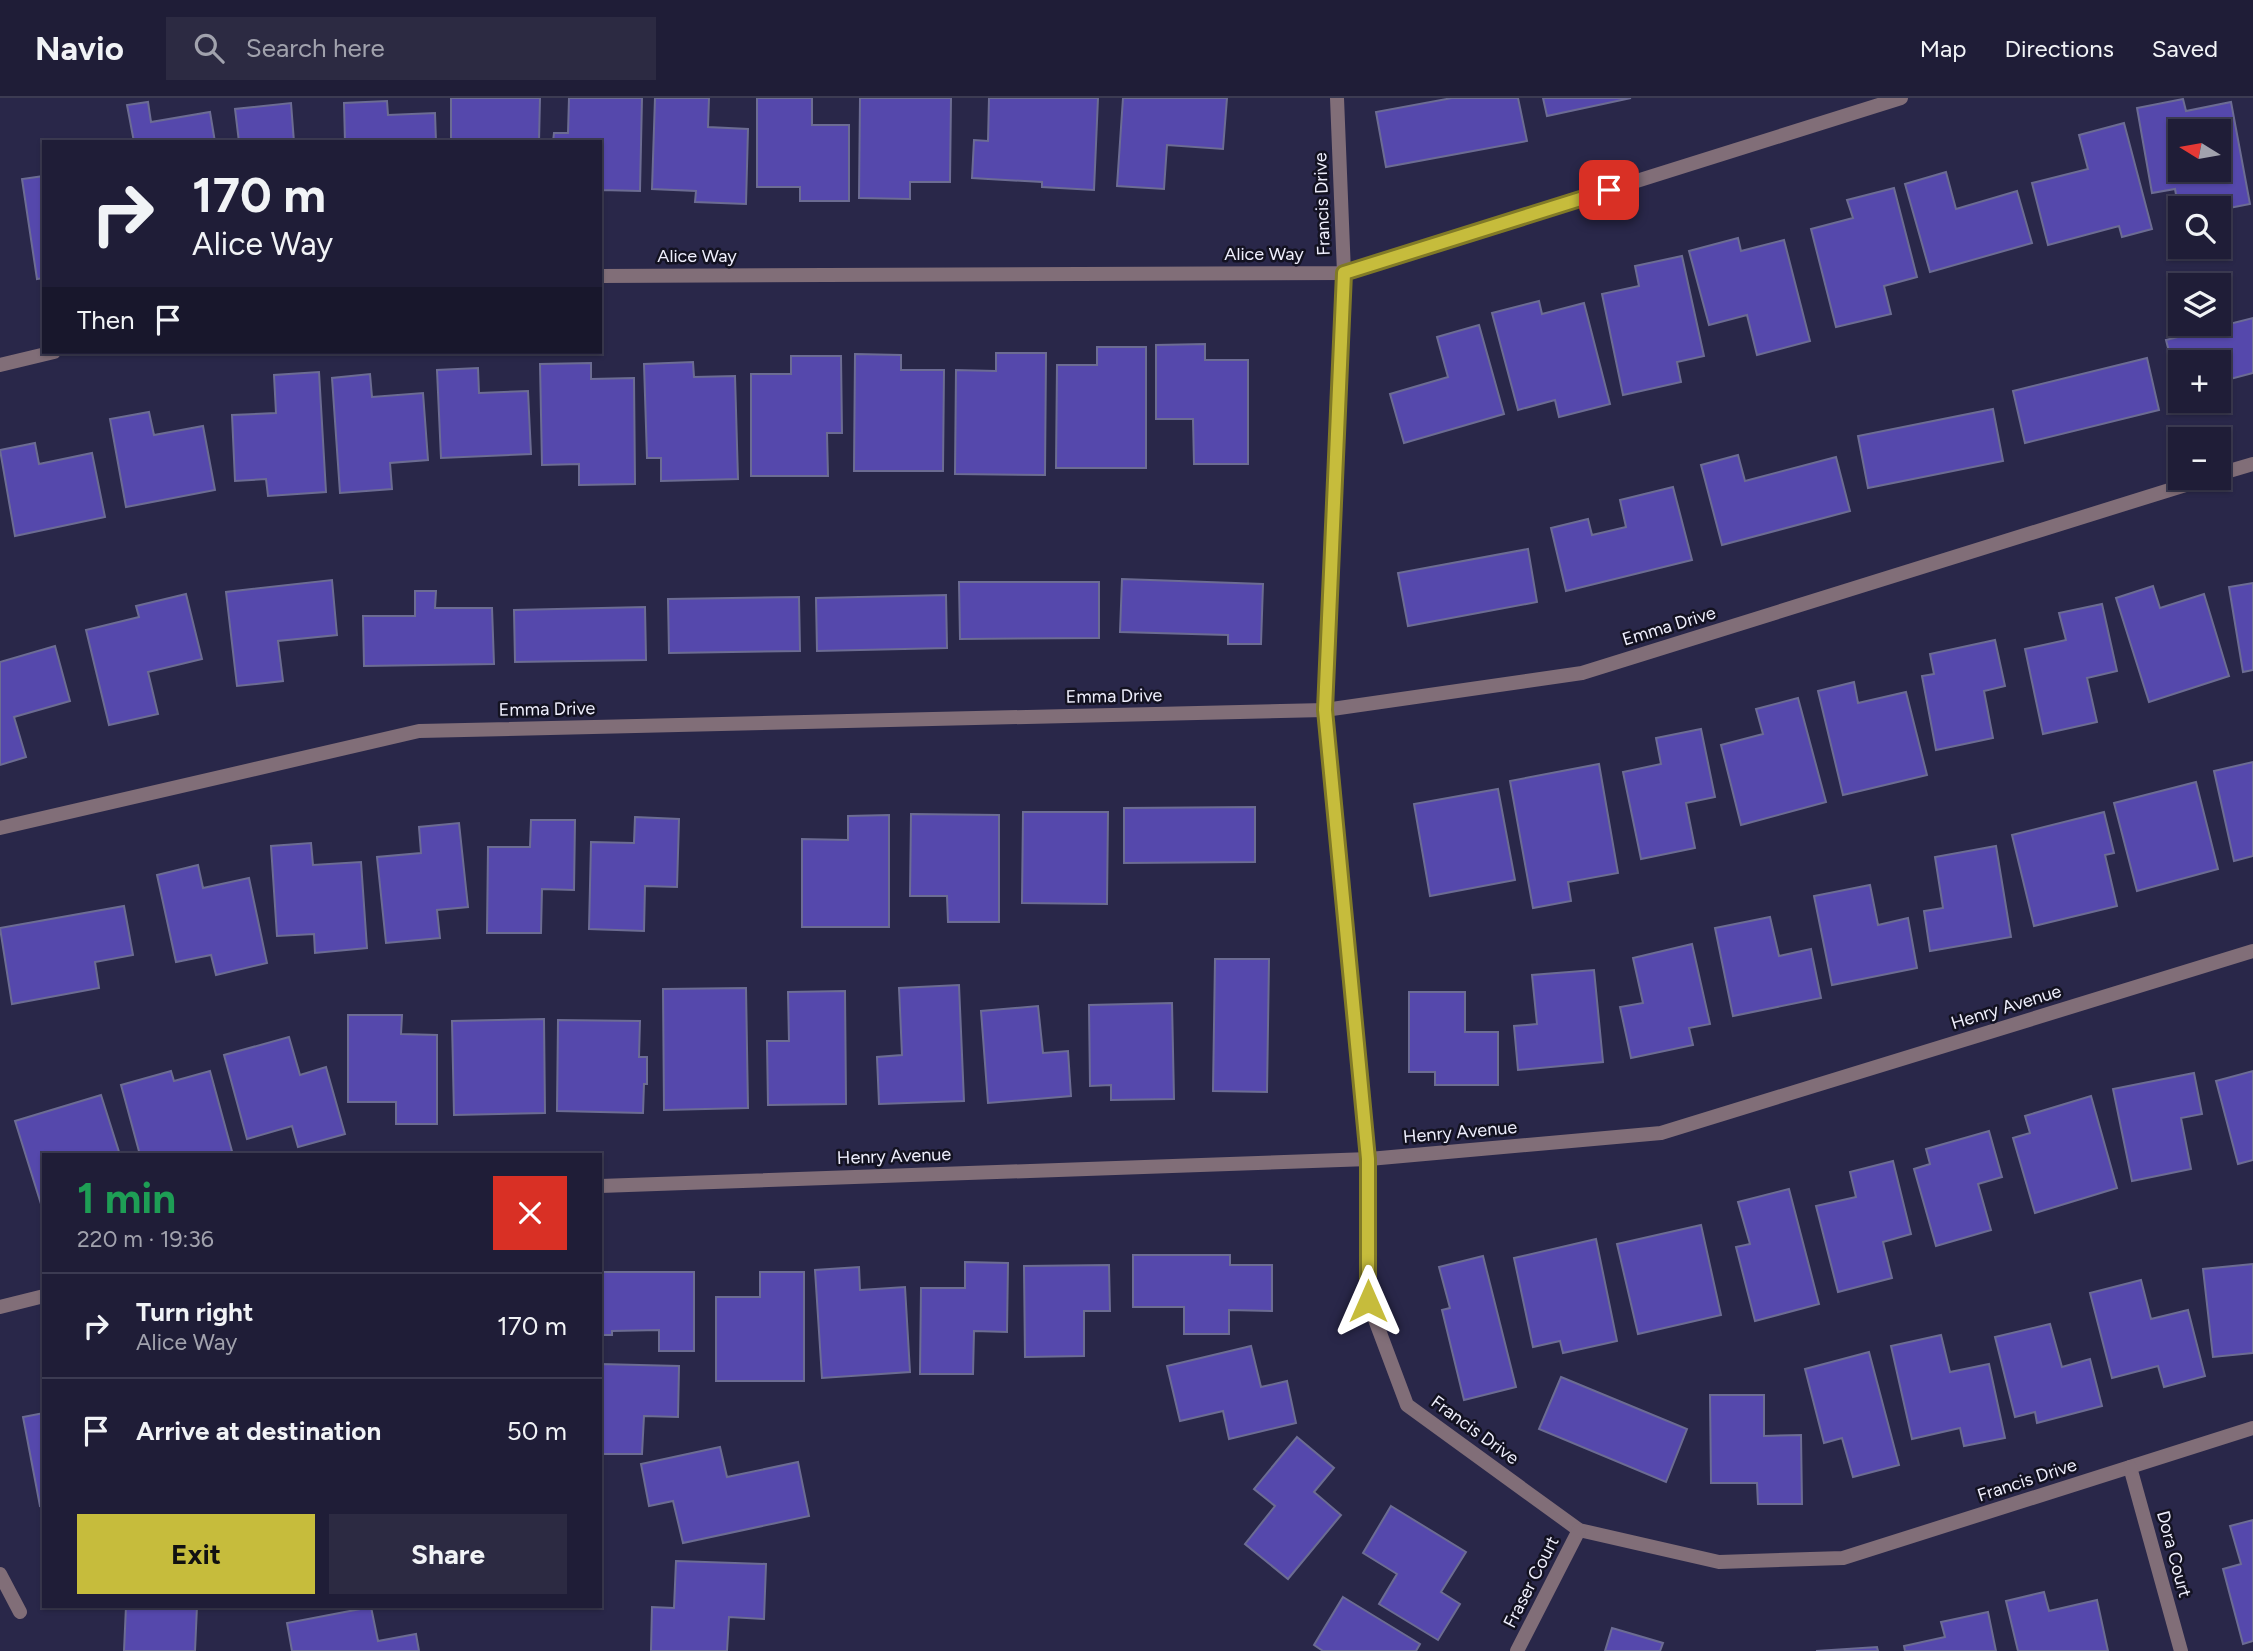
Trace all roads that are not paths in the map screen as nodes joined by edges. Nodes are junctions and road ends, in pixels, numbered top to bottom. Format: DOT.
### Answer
graph roads {
  1 [pos="1337,98"];
  2 [pos="1900,98"];
  3 [pos="1344,273"];
  4 [pos="602,276"];
  5 [pos="46,354"];
  6 [pos="0,365"];
  7 [pos="2253,464"];
  8 [pos="2231,470"];
  9 [pos="2169,490"];
  10 [pos="1325,710"];
  11 [pos="0,828"];
  12 [pos="2253,951"];
  13 [pos="1368,1159"];
  14 [pos="602,1186"];
  15 [pos="42,1296"];
  16 [pos="0,1307"];
  17 [pos="2253,1428"];
  18 [pos="2130,1467"];
  19 [pos="1579,1530"];
  20 [pos="0,1574"];
  21 [pos="19,1612"];
  22 [pos="1517,1651"];
  23 [pos="2181,1651"];
  1 -- 3 [label="street, Francis Drive"];
  2 -- 3 [label="street, Alice Way"];
  3 -- 4 [label="street, Alice Way"];
  3 -- 10 [label="street, Francis Drive"];
  5 -- 6 [label="street"];
  7 -- 8 [label="street"];
  9 -- 10 [label="street, Emma Drive"];
  10 -- 11 [label="street, Emma Drive"];
  10 -- 13 [label="street, Francis Drive"];
  12 -- 13 [label="street, Henry Avenue"];
  13 -- 14 [label="street, Henry Avenue"];
  13 -- 19 [label="street, Francis Drive"];
  15 -- 16 [label="street"];
  17 -- 18 [label="street, Francis Drive"];
  18 -- 19 [label="street, Francis Drive"];
  18 -- 23 [label="street, Dora Court"];
  19 -- 22 [label="street, Fraser Court"];
  20 -- 21 [label="street"];
}
